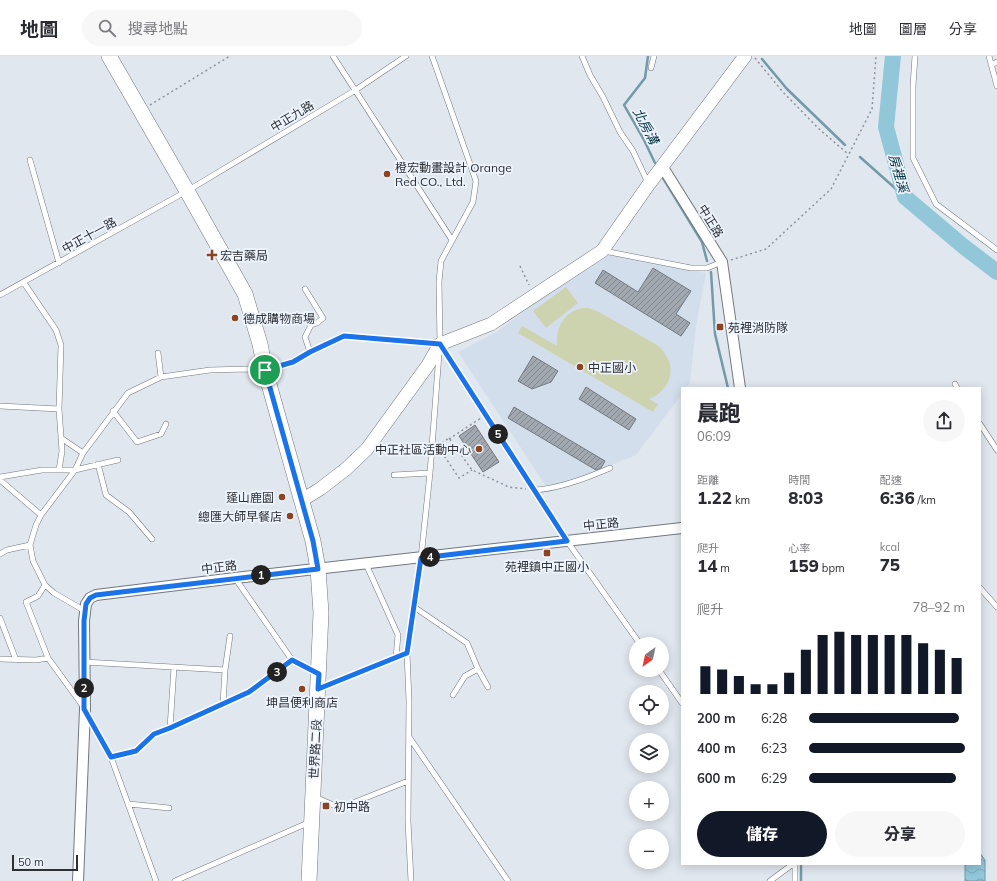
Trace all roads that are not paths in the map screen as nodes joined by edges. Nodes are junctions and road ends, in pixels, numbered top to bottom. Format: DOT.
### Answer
graph roads {
  1 [pos="108,56"];
  2 [pos="333,56"];
  3 [pos="406,56"];
  4 [pos="432,56"];
  5 [pos="582,56"];
  6 [pos="654,56"];
  7 [pos="745,56"];
  8 [pos="914,56"];
  9 [pos="989,56"];
  10 [pos="997,62"];
  11 [pos="991,65"];
  12 [pos="651,68"];
  13 [pos="997,86"];
  14 [pos="354,91"];
  15 [pos="30,160"];
  16 [pos="662,166"];
  17 [pos="649,184"];
  18 [pos="187,191"];
  19 [pos="452,240"];
  20 [pos="997,250"];
  21 [pos="602,251"];
  22 [pos="722,262"];
  23 [pos="59,263"];
  24 [pos="24,283"];
  25 [pos="305,289"];
  26 [pos="0,295"];
  27 [pos="440,344"];
  28 [pos="310,352"];
  29 [pos="158,353"];
  30 [pos="265,370"];
  31 [pos="161,376"];
  32 [pos="740,387"];
  33 [pos="0,406"];
  34 [pos="59,408"];
  35 [pos="113,411"];
  36 [pos="166,424"];
  37 [pos="981,426"];
  38 [pos="61,438"];
  39 [pos="997,450"];
  40 [pos="83,453"];
  41 [pos="118,460"];
  42 [pos="98,464"];
  43 [pos="610,468"];
  44 [pos="59,470"];
  45 [pos="75,470"];
  46 [pos="430,472"];
  47 [pos="394,474"];
  48 [pos="0,476"];
  49 [pos="0,480"];
  50 [pos="534,490"];
  51 [pos="302,500"];
  52 [pos="42,515"];
  53 [pos="681,528"];
  54 [pos="152,539"];
  55 [pos="567,541"];
  56 [pos="30,545"];
  57 [pos="0,554"];
  58 [pos="421,558"];
  59 [pos="366,564"];
  60 [pos="318,569"];
  61 [pos="235,578"];
  62 [pos="45,585"];
  63 [pos="981,589"];
  64 [pos="414,607"];
  65 [pos="997,607"];
  66 [pos="85,611"];
  67 [pos="0,618"];
  68 [pos="230,636"];
  69 [pos="635,637"];
  70 [pos="407,653"];
  71 [pos="396,657"];
  72 [pos="48,658"];
  73 [pos="0,659"];
  74 [pos="16,660"];
  75 [pos="292,660"];
  76 [pos="84,662"];
  77 [pos="174,667"];
  78 [pos="478,669"];
  79 [pos="225,670"];
  80 [pos="664,677"];
  81 [pos="319,681"];
  82 [pos="488,687"];
  83 [pos="453,695"];
  84 [pos="681,702"];
  85 [pos="223,704"];
  86 [pos="84,709"];
  87 [pos="170,728"];
  88 [pos="409,737"];
  89 [pos="111,757"];
  90 [pos="408,782"];
  91 [pos="313,796"];
  92 [pos="129,804"];
  93 [pos="169,808"];
  94 [pos="312,821"];
  95 [pos="793,865"];
  96 [pos="794,865"];
  97 [pos="78,881"];
  98 [pos="156,881"];
  99 [pos="175,881"];
  100 [pos="309,881"];
  101 [pos="411,881"];
  102 [pos="508,881"];
  103 [pos="770,881"];
  104 [pos="795,881"];
  1 -- 18 [label="main road, 世界路二段"];
  2 -- 14 [label="lane"];
  3 -- 14 [label="lane, 中正九路"];
  4 -- 19 [label="lane"];
  5 -- 17 [label="lane"];
  6 -- 12 [label="lane"];
  7 -- 16 [label="street"];
  8 -- 20 [label="lane"];
  9 -- 11 [label="lane"];
  10 -- 11 [label="lane"];
  11 -- 13 [label="lane"];
  14 -- 18 [label="lane, 中正九路"];
  14 -- 19 [label="lane"];
  15 -- 23 [label="lane"];
  16 -- 17 [label="street"];
  16 -- 22 [label="street, 中正路"];
  17 -- 21 [label="street"];
  18 -- 23 [label="lane, 中正十一路"];
  18 -- 30 [label="main road, 世界路二段"];
  19 -- 27 [label="lane"];
  21 -- 22 [label="lane"];
  21 -- 27 [label="street"];
  22 -- 32 [label="street, 中正路"];
  23 -- 24 [label="lane, 中正十一路"];
  24 -- 26 [label="lane, 中正十一路"];
  24 -- 34 [label="lane"];
  25 -- 28 [label="lane"];
  27 -- 28 [label="lane"];
  27 -- 46 [label="lane"];
  27 -- 50 [label="lane"];
  27 -- 51 [label="street"];
  28 -- 30 [label="lane"];
  29 -- 31 [label="lane"];
  30 -- 31 [label="lane"];
  30 -- 51 [label="main road, 世界路二段"];
  31 -- 35 [label="lane"];
  33 -- 34 [label="lane"];
  34 -- 38 [label="lane"];
  35 -- 36 [label="lane"];
  35 -- 40 [label="lane"];
  37 -- 39 [label="lane"];
  38 -- 40 [label="lane"];
  38 -- 44 [label="lane"];
  40 -- 45 [label="lane"];
  41 -- 42 [label="lane"];
  42 -- 45 [label="lane"];
  42 -- 54 [label="lane"];
  43 -- 50 [label="lane"];
  44 -- 45 [label="lane"];
  44 -- 48 [label="lane"];
  45 -- 52 [label="lane"];
  46 -- 47 [label="lane"];
  46 -- 58 [label="lane"];
  49 -- 52 [label="lane"];
  50 -- 55 [label="lane"];
  51 -- 60 [label="main road, 世界路二段"];
  52 -- 56 [label="lane"];
  53 -- 55 [label="street, 中正路"];
  55 -- 58 [label="street, 中正路"];
  55 -- 69 [label="lane"];
  56 -- 57 [label="lane"];
  56 -- 62 [label="lane"];
  58 -- 59 [label="street, 中正路"];
  58 -- 64 [label="lane"];
  59 -- 60 [label="street, 中正路"];
  59 -- 71 [label="lane"];
  60 -- 61 [label="street, 中正路"];
  60 -- 81 [label="main road, 世界路二段"];
  61 -- 66 [label="street, 中正路"];
  61 -- 75 [label="lane"];
  62 -- 66 [label="lane"];
  62 -- 72 [label="lane"];
  63 -- 65 [label="lane"];
  64 -- 70 [label="lane"];
  64 -- 78 [label="lane"];
  66 -- 76 [label="street"];
  67 -- 74 [label="lane"];
  68 -- 79 [label="lane"];
  70 -- 71 [label="lane"];
  70 -- 88 [label="lane"];
  71 -- 81 [label="lane"];
  72 -- 74 [label="lane"];
  72 -- 86 [label="lane"];
  73 -- 74 [label="lane"];
  75 -- 81 [label="lane"];
  75 -- 85 [label="lane"];
  76 -- 77 [label="lane"];
  76 -- 86 [label="street"];
  77 -- 79 [label="lane"];
  77 -- 87 [label="lane"];
  78 -- 82 [label="lane"];
  78 -- 83 [label="lane"];
  79 -- 85 [label="lane"];
  80 -- 84 [label="lane"];
  81 -- 91 [label="main road, 世界路二段"];
  85 -- 87 [label="lane"];
  86 -- 89 [label="lane"];
  86 -- 97 [label="street"];
  87 -- 89 [label="lane"];
  88 -- 90 [label="lane"];
  88 -- 102 [label="lane"];
  89 -- 92 [label="lane"];
  90 -- 91 [label="lane"];
  90 -- 101 [label="lane"];
  91 -- 94 [label="main road, 世界路二段"];
  92 -- 93 [label="lane"];
  92 -- 98 [label="lane"];
  94 -- 99 [label="lane"];
  94 -- 100 [label="main road, 世界路二段"];
  95 -- 103 [label="lane"];
  96 -- 104 [label="lane"];
}
